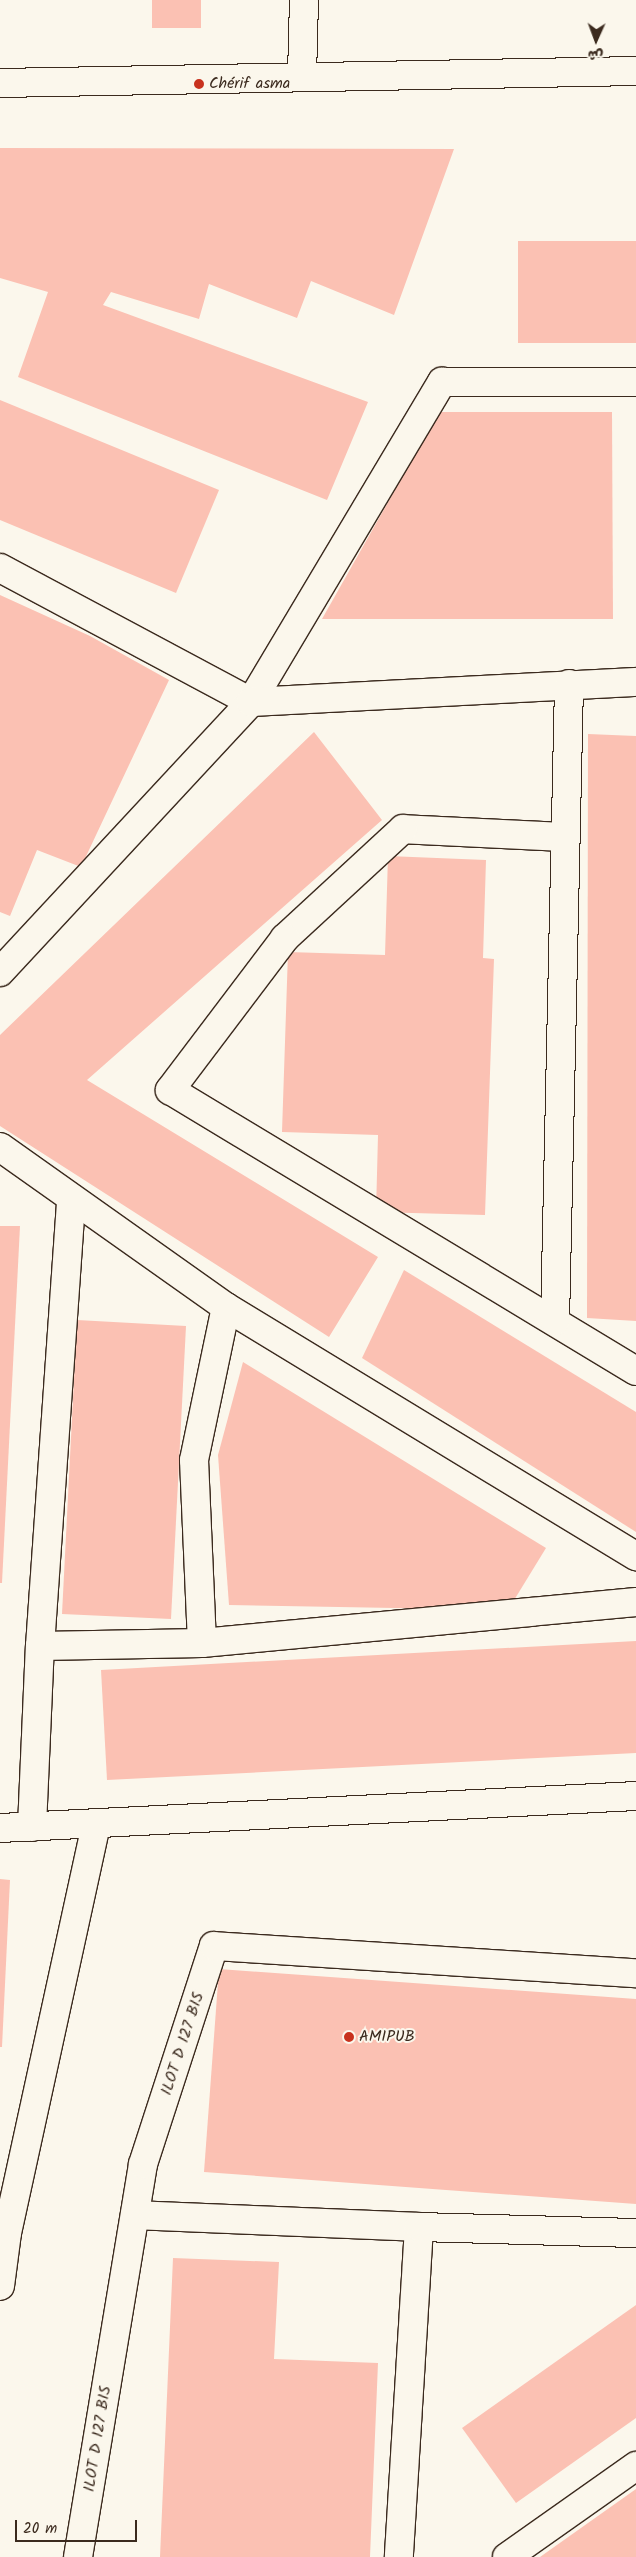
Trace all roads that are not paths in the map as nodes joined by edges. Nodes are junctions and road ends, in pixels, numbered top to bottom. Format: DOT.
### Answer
graph roads {
  1 [pos="304,0"];
  2 [pos="636,71"];
  3 [pos="302,76"];
  4 [pos="0,83"];
  5 [pos="636,382"];
  6 [pos="0,568"];
  7 [pos="636,682"];
  8 [pos="569,684"];
  9 [pos="251,702"];
  10 [pos="565,837"];
  11 [pos="0,972"];
  12 [pos="0,1147"];
  13 [pos="71,1198"];
  14 [pos="226,1307"];
  15 [pos="554,1322"];
  16 [pos="636,1371"];
  17 [pos="636,1556"];
  18 [pos="636,1602"];
  19 [pos="202,1643"];
  20 [pos="40,1646"];
  21 [pos="636,1796"];
  22 [pos="96,1824"];
  23 [pos="32,1827"];
  24 [pos="0,1828"];
  25 [pos="636,1973"];
  26 [pos="135,2215"];
  27 [pos="419,2227"];
  28 [pos="636,2233"];
  29 [pos="0,2286"];
  30 [pos="636,2466"];
  31 [pos="78,2557"];
  32 [pos="399,2557"];
  33 [pos="507,2557"];
  1 -- 3 [label="street"];
  2 -- 3 [label="street"];
  3 -- 4 [label="street"];
  5 -- 9 [label="street"];
  6 -- 9 [label="street"];
  7 -- 8 [label="street"];
  8 -- 9 [label="street"];
  8 -- 10 [label="street"];
  9 -- 11 [label="street"];
  10 -- 15 [label="street"];
  10 -- 15 [label="street"];
  12 -- 13 [label="street"];
  13 -- 14 [label="street"];
  13 -- 20 [label="street"];
  14 -- 17 [label="street"];
  14 -- 19 [label="street"];
  15 -- 16 [label="street"];
  18 -- 19 [label="street"];
  19 -- 20 [label="street"];
  20 -- 23 [label="street"];
  21 -- 22 [label="street"];
  22 -- 23 [label="street"];
  22 -- 29 [label="street"];
  23 -- 24 [label="street"];
  25 -- 26 [label="street, ILOT D 127 BIS"];
  26 -- 27 [label="street"];
  26 -- 31 [label="street, ILOT D 127 BIS"];
  27 -- 28 [label="street"];
  27 -- 32 [label="street"];
  30 -- 33 [label="street"];
}
